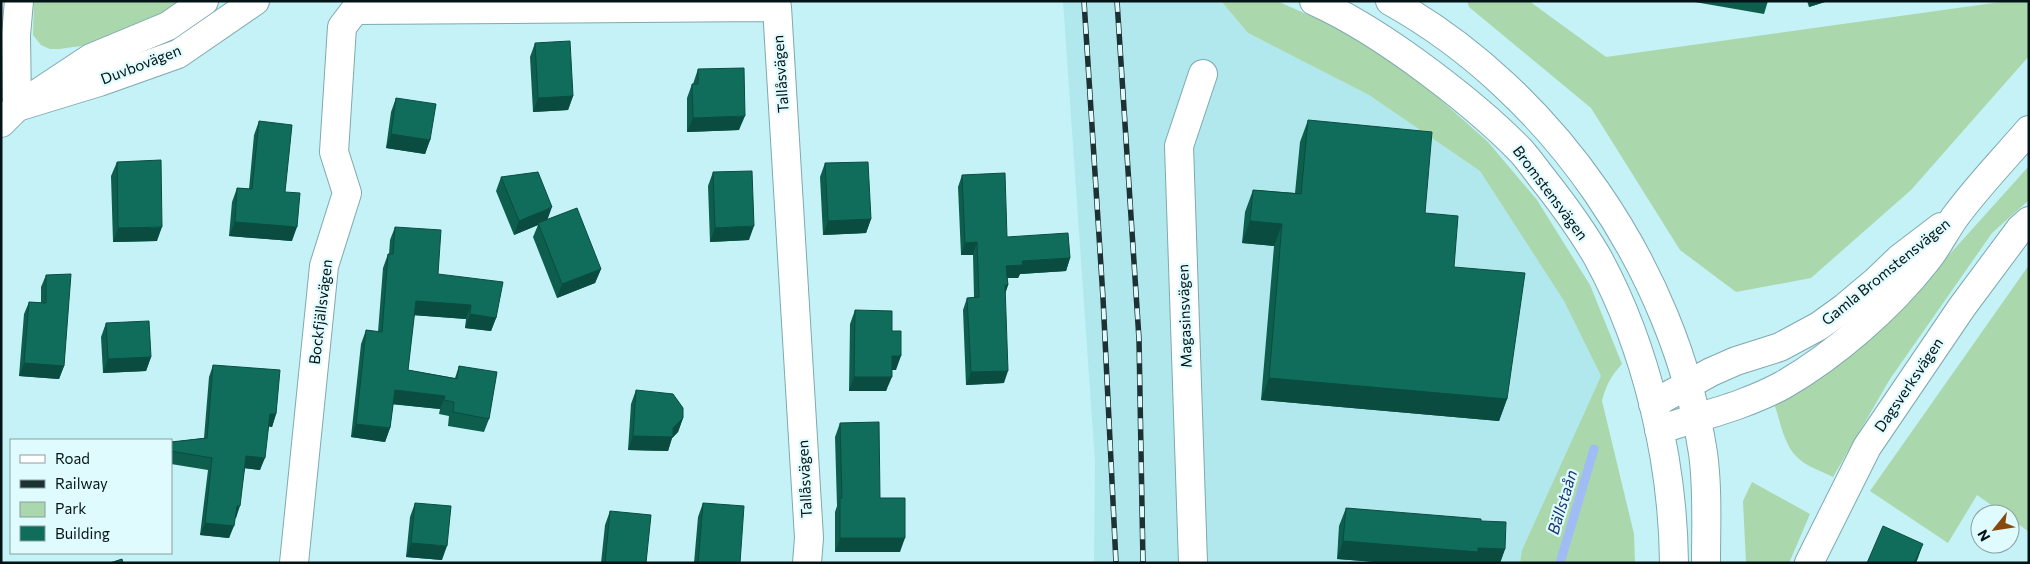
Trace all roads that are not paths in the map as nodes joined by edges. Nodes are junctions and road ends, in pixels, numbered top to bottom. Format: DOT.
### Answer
graph roads {
  1 [pos="20,1"];
  2 [pos="204,1"];
  3 [pos="255,1"];
  4 [pos="1314,1"];
  5 [pos="1390,1"];
  6 [pos="355,10"];
  7 [pos="1203,74"];
  8 [pos="7,110"];
  9 [pos="2029,130"];
  10 [pos="1956,216"];
  11 [pos="2029,221"];
  12 [pos="1688,384"];
  13 [pos="1653,404"];
  14 [pos="1696,418"];
  15 [pos="1658,430"];
  16 [pos="294,563"];
  17 [pos="807,563"];
  18 [pos="1193,563"];
  19 [pos="1674,563"];
  20 [pos="1706,563"];
  21 [pos="1809,563"];
  1 -- 8 [label="street"];
  2 -- 8 [label="street, Duvbovägen"];
  3 -- 8 [label="street, Duvbovägen"];
  4 -- 13 [label="street, Bromstensvägen"];
  5 -- 12 [label="street"];
  6 -- 16 [label="street, Bockfjällsvägen"];
  6 -- 17 [label="street, Tallåsvägen"];
  7 -- 18 [label="street, Magasinsvägen"];
  9 -- 10 [label="street, Gamla Bromstensvägen"];
  10 -- 12 [label="street, Gamla Bromstensvägen"];
  10 -- 14 [label="street, Gamla Bromstensvägen"];
  11 -- 21 [label="street, Dagsverksvägen"];
  12 -- 13 [label="street, Gamla Bromstensvägen"];
  12 -- 14 [label="street"];
  13 -- 15 [label="street, Bromstensvägen"];
  14 -- 15 [label="street, Gamla Bromstensvägen"];
  14 -- 20 [label="street"];
  15 -- 19 [label="street, Bromstensvägen"];
}
